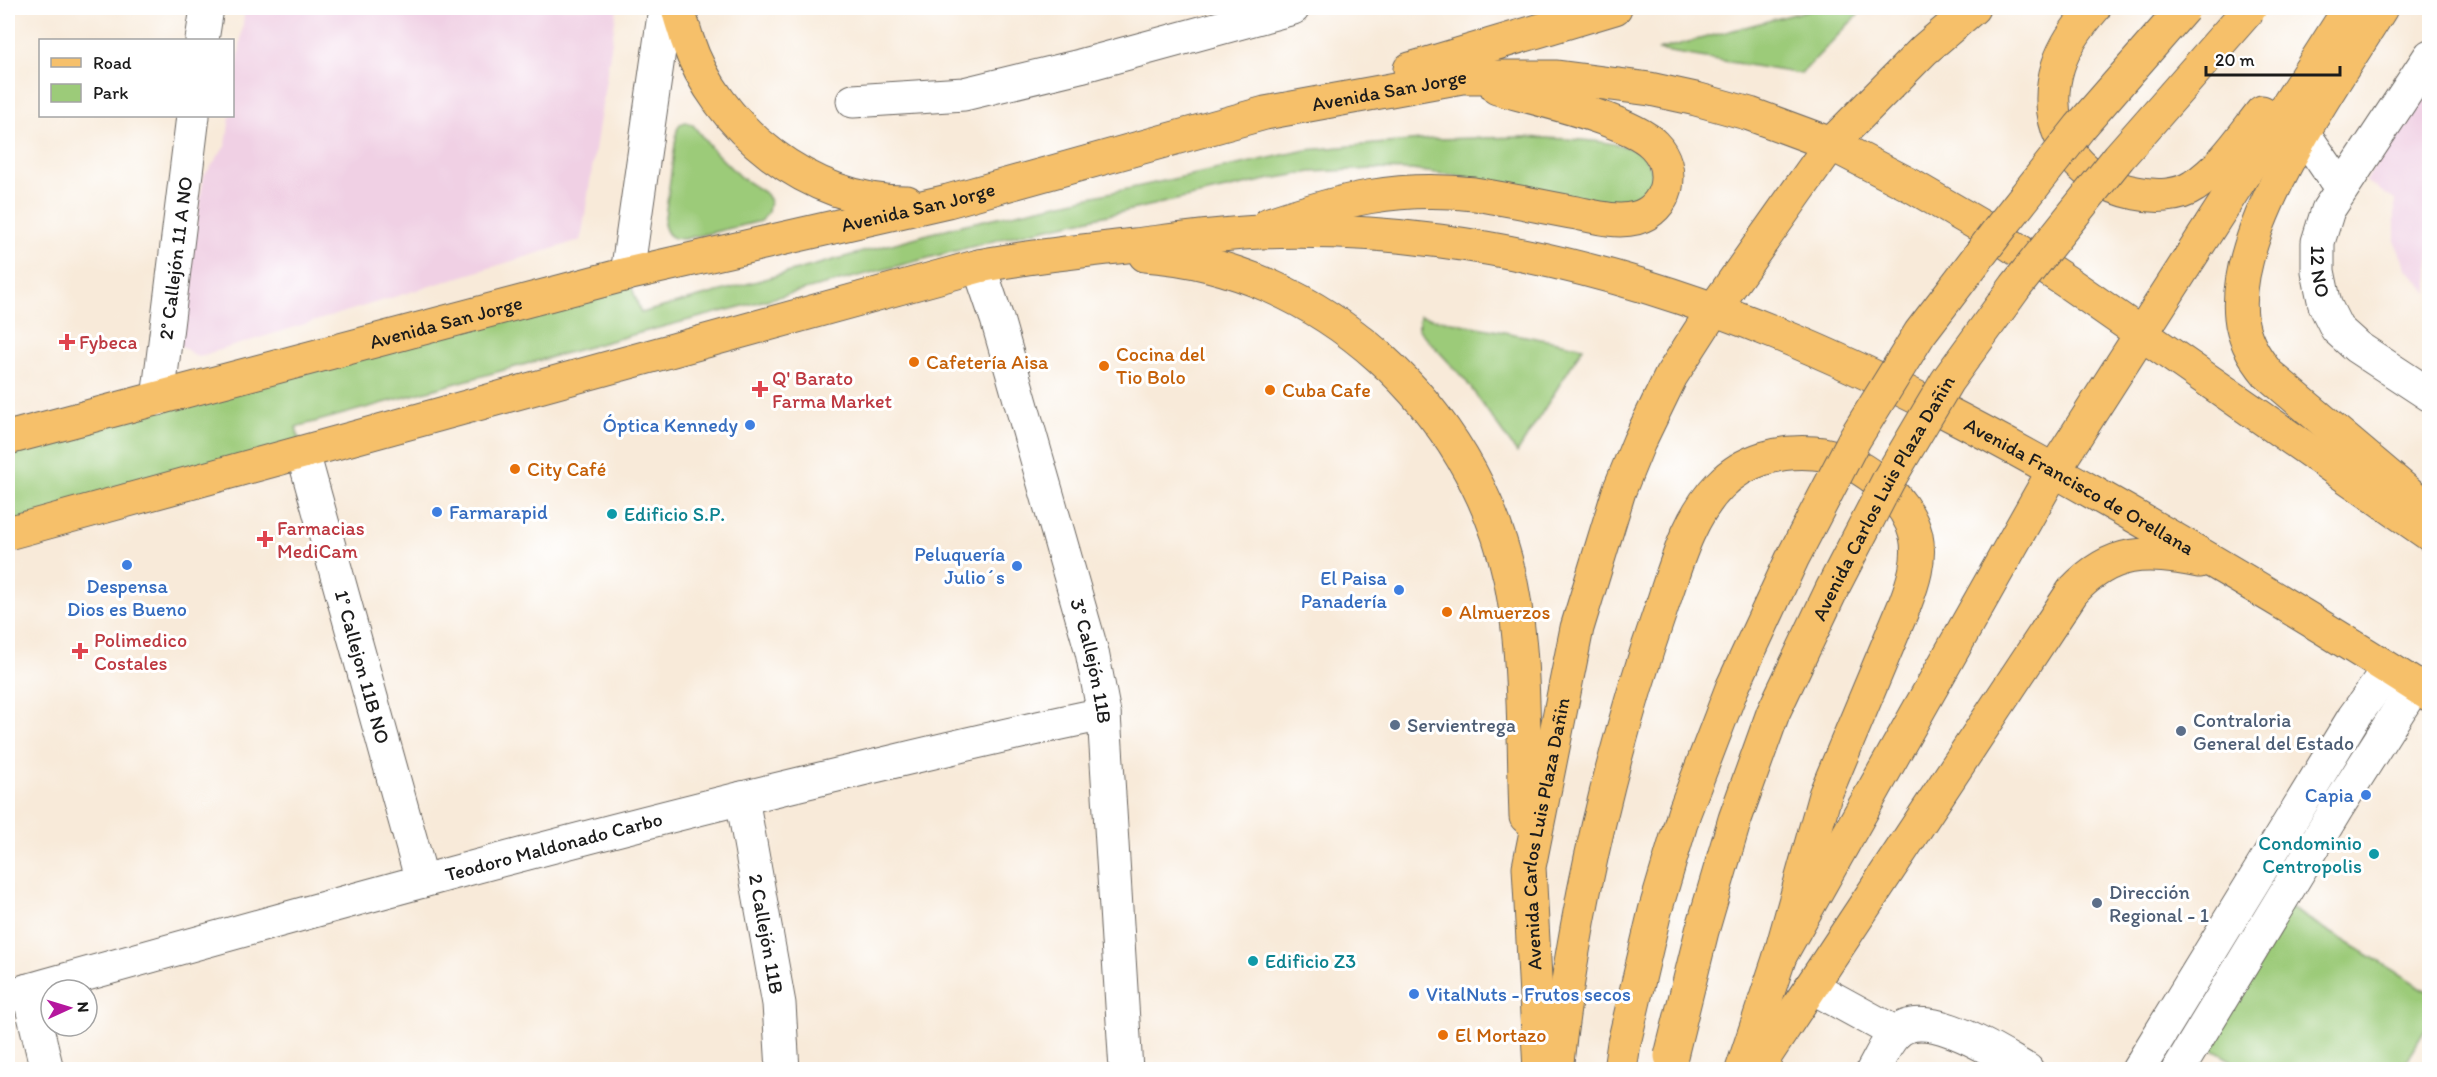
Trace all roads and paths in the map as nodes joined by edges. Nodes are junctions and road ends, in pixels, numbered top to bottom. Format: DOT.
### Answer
graph roads {
  1 [pos="207,8"];
  2 [pos="665,8"];
  3 [pos="678,8"];
  4 [pos="1293,8"];
  5 [pos="1615,8"];
  6 [pos="1973,8"];
  7 [pos="2094,8"];
  8 [pos="2184,8"];
  9 [pos="2250,8"];
  10 [pos="2349,8"];
  11 [pos="2381,8"];
  12 [pos="202,39"];
  13 [pos="2430,56"];
  14 [pos="1462,77"];
  15 [pos="853,101"];
  16 [pos="1265,113"];
  17 [pos="193,117"];
  18 [pos="2304,134"];
  19 [pos="1831,144"];
  20 [pos="2341,188"];
  21 [pos="948,201"];
  22 [pos="1239,234"];
  23 [pos="1027,257"];
  24 [pos="980,266"];
  25 [pos="627,274"];
  26 [pos="1714,309"];
  27 [pos="2141,336"];
  28 [pos="2430,395"];
  29 [pos="158,399"];
  30 [pos="8,438"];
  31 [pos="303,453"];
  32 [pos="2054,470"];
  33 [pos="2430,510"];
  34 [pos="8,533"];
  35 [pos="2430,535"];
  36 [pos="2228,570"];
  37 [pos="2411,684"];
  38 [pos="1104,714"];
  39 [pos="742,798"];
  40 [pos="1528,867"];
  41 [pos="422,881"];
  42 [pos="1780,956"];
  43 [pos="1812,987"];
  44 [pos="18,993"];
  45 [pos="1896,1033"];
  46 [pos="1622,1056"];
  47 [pos="1670,1063"];
  48 [pos="47,1070"];
  49 [pos="783,1070"];
  50 [pos="1126,1070"];
  51 [pos="1540,1070"];
  52 [pos="1556,1070"];
  53 [pos="1742,1070"];
  54 [pos="1756,1070"];
  55 [pos="1873,1070"];
  56 [pos="2027,1070"];
  57 [pos="2138,1070"];
  58 [pos="2178,1070"];
  1 -- 12 [label="street"];
  2 -- 25 [label="street"];
  3 -- 21 [label="main road"];
  4 -- 15 [label="street"];
  5 -- 16 [label="main road"];
  6 -- 19 [label="main road, Avenida Carlos Luis Plaza Dañin"];
  7 -- 10 [label="main road"];
  8 -- 46 [label="main road, bridge"];
  9 -- 47 [label="main road, Avenida Carlos Luis Plaza Dañin, bridge"];
  10 -- 27 [label="main road"];
  11 -- 18 [label="main road"];
  13 -- 20 [label="street, 12 NO"];
  14 -- 16 [label="main road, Avenida San Jorge"];
  14 -- 19 [label="main road, Avenida San Jorge"];
  14 -- 22 [label="main road"];
  16 -- 21 [label="main road, Avenida San Jorge"];
  17 -- 29 [label="street, 2° Callejón 11 A NO"];
  18 -- 20 [label="street"];
  18 -- 33 [label="main road"];
  19 -- 26 [label="main road, Avenida Carlos Luis Plaza Dañin"];
  19 -- 27 [label="main road"];
  20 -- 28 [label="street, 12 NO"];
  21 -- 25 [label="main road, Avenida San Jorge"];
  22 -- 23 [label="main road"];
  22 -- 26 [label="main road"];
  23 -- 24 [label="main road"];
  23 -- 40 [label="main road"];
  24 -- 31 [label="main road"];
  24 -- 38 [label="street, 3° Callejón 11B"];
  25 -- 29 [label="main road, Avenida San Jorge"];
  26 -- 32 [label="main road, Avenida Francisco de Orellana"];
  26 -- 40 [label="main road, Avenida Carlos Luis Plaza Dañin"];
  27 -- 32 [label="main road"];
  27 -- 35 [label="main road"];
  29 -- 30 [label="main road, Avenida San Jorge"];
  31 -- 34 [label="main road"];
  31 -- 41 [label="street, 1° Callejon 11B NO"];
  32 -- 36 [label="main road, Avenida Francisco de Orellana"];
  32 -- 42 [label="main road"];
  36 -- 37 [label="main road, Avenida Francisco de Orellana"];
  36 -- 43 [label="main road"];
  37 -- 57 [label="street"];
  37 -- 58 [label="street"];
  38 -- 39 [label="street, Teodoro Maldonado Carbo"];
  38 -- 50 [label="street, 3° Callejón 11B"];
  39 -- 41 [label="street, Teodoro Maldonado Carbo"];
  39 -- 49 [label="street, 2 Callejón 11B"];
  40 -- 51 [label="main road, Avenida Carlos Luis Plaza Dañin"];
  41 -- 44 [label="street, Teodoro Maldonado Carbo"];
  42 -- 52 [label="main road"];
  42 -- 53 [label="main road"];
  43 -- 45 [label="street"];
  43 -- 54 [label="main road"];
  44 -- 48 [label="street"];
  45 -- 55 [label="street"];
  45 -- 56 [label="street"];
}
